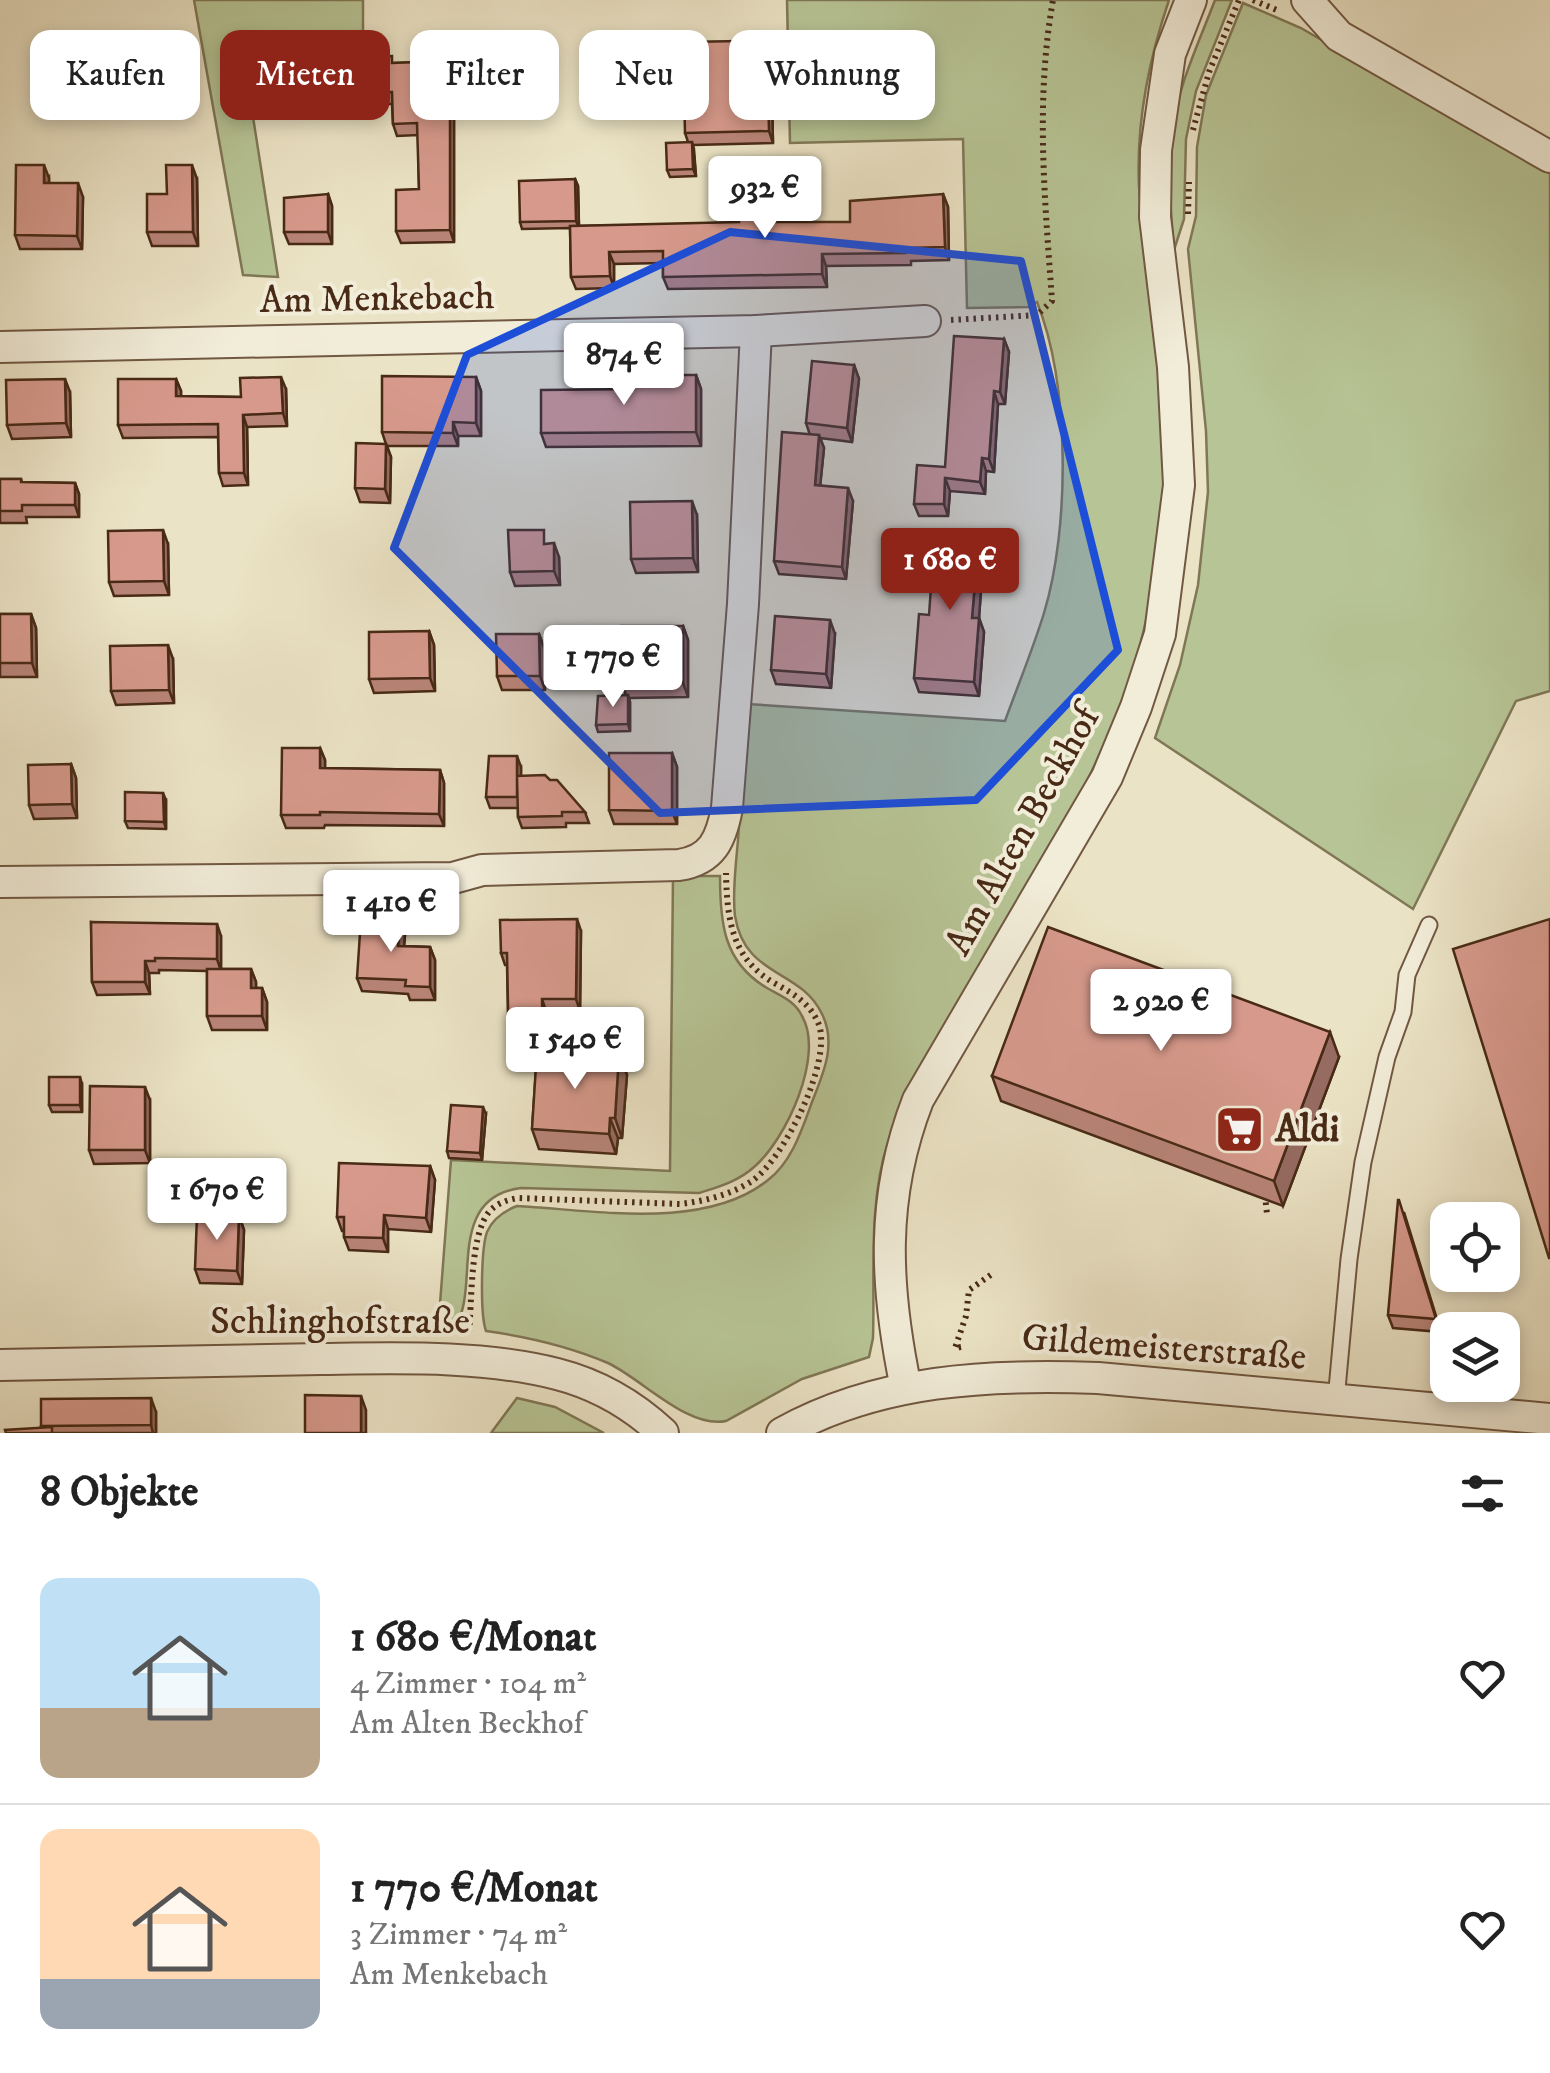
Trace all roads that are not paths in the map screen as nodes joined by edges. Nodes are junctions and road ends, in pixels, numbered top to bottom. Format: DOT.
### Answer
graph roads {
  1 [pos="1191,0"];
  2 [pos="1307,0"];
  3 [pos="1550,156"];
  4 [pos="925,321"];
  5 [pos="756,332"];
  6 [pos="0,348"];
  7 [pos="0,882"];
  8 [pos="1429,925"];
  9 [pos="0,1366"];
  10 [pos="906,1388"];
  11 [pos="1336,1400"];
  12 [pos="1550,1419"];
  13 [pos="663,1433"];
  14 [pos="782,1433"];
  1 -- 10 [label="street, Am Alten Beckhof"];
  2 -- 3 [label="street"];
  4 -- 5 [label="street, Am Menkebach"];
  5 -- 6 [label="street, Am Menkebach"];
  5 -- 7 [label="street"];
  8 -- 11 [label="lane"];
  9 -- 13 [label="street, Schlinghofstraße"];
  10 -- 11 [label="street, Gildemeisterstraße"];
  10 -- 14 [label="street, Gildemeisterstraße"];
  11 -- 12 [label="street, Gildemeisterstraße"];
}
